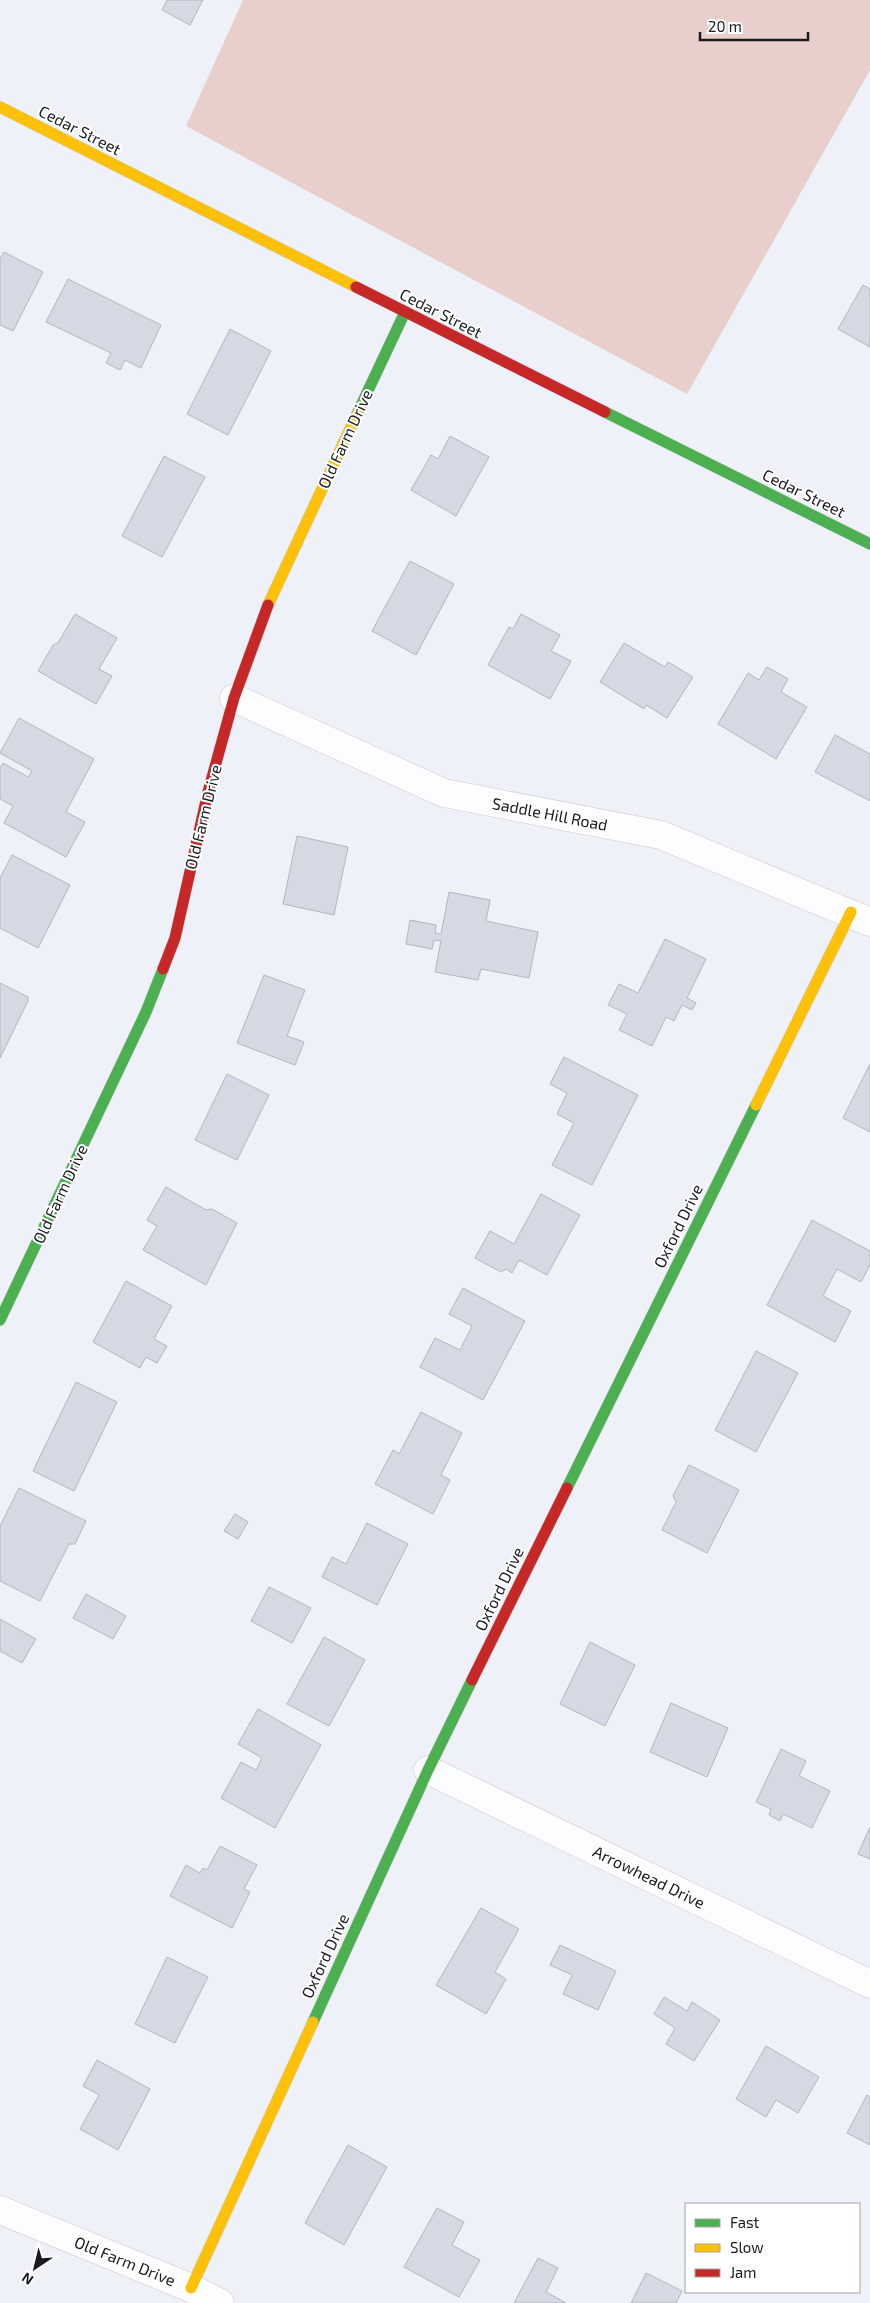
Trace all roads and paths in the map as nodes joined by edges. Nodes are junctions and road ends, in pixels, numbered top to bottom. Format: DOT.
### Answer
graph roads {
  1 [pos="0,107"];
  2 [pos="404,312"];
  3 [pos="870,544"];
  4 [pos="234,698"];
  5 [pos="860,917"];
  6 [pos="0,1320"];
  7 [pos="428,1770"];
  8 [pos="870,1984"];
  9 [pos="0,2210"];
  10 [pos="191,2288"];
  11 [pos="220,2303"];
  1 -- 2 [label="street, Cedar Street"];
  2 -- 3 [label="street, Cedar Street"];
  2 -- 4 [label="street, Old Farm Drive"];
  4 -- 5 [label="street, Saddle Hill Road"];
  4 -- 6 [label="street, Old Farm Drive"];
  5 -- 7 [label="street, Oxford Drive"];
  7 -- 8 [label="street, Arrowhead Drive"];
  7 -- 10 [label="street, Oxford Drive"];
  9 -- 10 [label="street, Old Farm Drive"];
  10 -- 11 [label="street, Old Farm Drive"];
}
